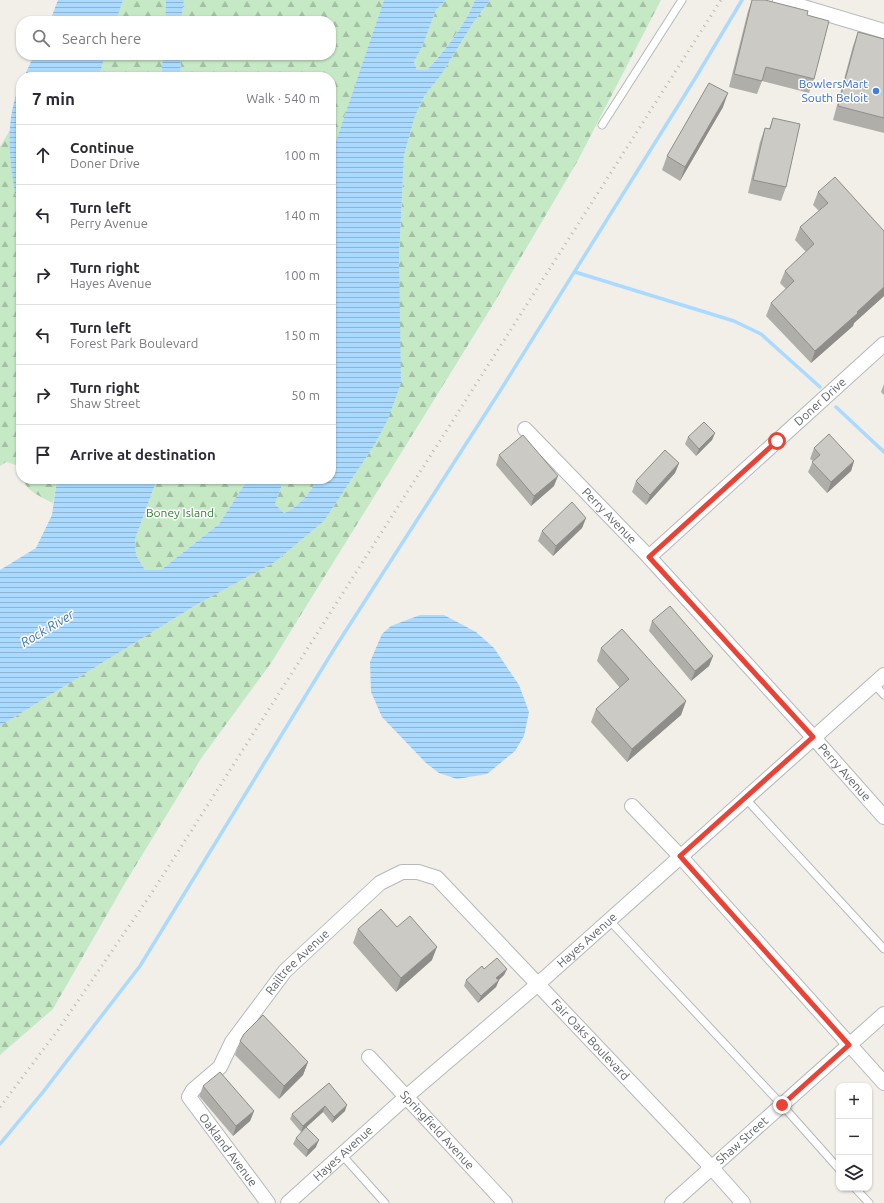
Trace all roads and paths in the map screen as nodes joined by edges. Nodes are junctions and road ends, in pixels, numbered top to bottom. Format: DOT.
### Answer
graph roads {
  1 [pos="682,0"];
  2 [pos="780,0"];
  3 [pos="884,31"];
  4 [pos="602,125"];
  5 [pos="884,344"];
  6 [pos="525,430"];
  7 [pos="649,557"];
  8 [pos="879,679"];
  9 [pos="884,695"];
  10 [pos="813,737"];
  11 [pos="745,798"];
  12 [pos="632,806"];
  13 [pos="884,817"];
  14 [pos="680,856"];
  15 [pos="437,878"];
  16 [pos="609,920"];
  17 [pos="884,949"];
  18 [pos="538,984"];
  19 [pos="884,1014"];
  20 [pos="849,1045"];
  21 [pos="369,1057"];
  22 [pos="884,1083"];
  23 [pos="189,1097"];
  24 [pos="406,1097"];
  25 [pos="782,1105"];
  26 [pos="342,1155"];
  27 [pos="836,1166"];
  28 [pos="712,1168"];
  29 [pos="859,1191"];
  30 [pos="268,1203"];
  31 [pos="288,1203"];
  32 [pos="385,1203"];
  33 [pos="505,1203"];
  34 [pos="672,1203"];
  35 [pos="743,1203"];
  36 [pos="869,1203"];
  1 -- 4 [label="lane"];
  2 -- 3 [label="street"];
  5 -- 7 [label="street, Doner Drive"];
  6 -- 7 [label="street, Perry Avenue"];
  7 -- 10 [label="street, Perry Avenue"];
  8 -- 9 [label="lane"];
  8 -- 10 [label="street, Hayes Avenue"];
  10 -- 11 [label="street, Hayes Avenue"];
  10 -- 13 [label="street, Perry Avenue"];
  11 -- 14 [label="street, Hayes Avenue"];
  11 -- 17 [label="lane"];
  12 -- 14 [label="street"];
  14 -- 16 [label="street, Hayes Avenue"];
  14 -- 20 [label="street"];
  15 -- 18 [label="street, Fair Oaks Boulevard"];
  15 -- 23 [label="street, Railtree Avenue"];
  16 -- 18 [label="street, Hayes Avenue"];
  16 -- 25 [label="lane"];
  18 -- 24 [label="street, Hayes Avenue"];
  18 -- 28 [label="street, Fair Oaks Boulevard"];
  19 -- 20 [label="street, Shaw Street"];
  20 -- 22 [label="street"];
  20 -- 25 [label="street, Shaw Street"];
  21 -- 24 [label="street, Springfield Avenue"];
  23 -- 30 [label="street, Oakland Avenue"];
  24 -- 26 [label="street, Hayes Avenue"];
  24 -- 33 [label="street, Springfield Avenue"];
  25 -- 27 [label="lane"];
  25 -- 28 [label="street, Shaw Street"];
  26 -- 31 [label="street, Hayes Avenue"];
  26 -- 32 [label="lane"];
  28 -- 34 [label="street, Shaw Street"];
  28 -- 35 [label="street, Fair Oaks Boulevard"];
  29 -- 36 [label="lane"];
}
